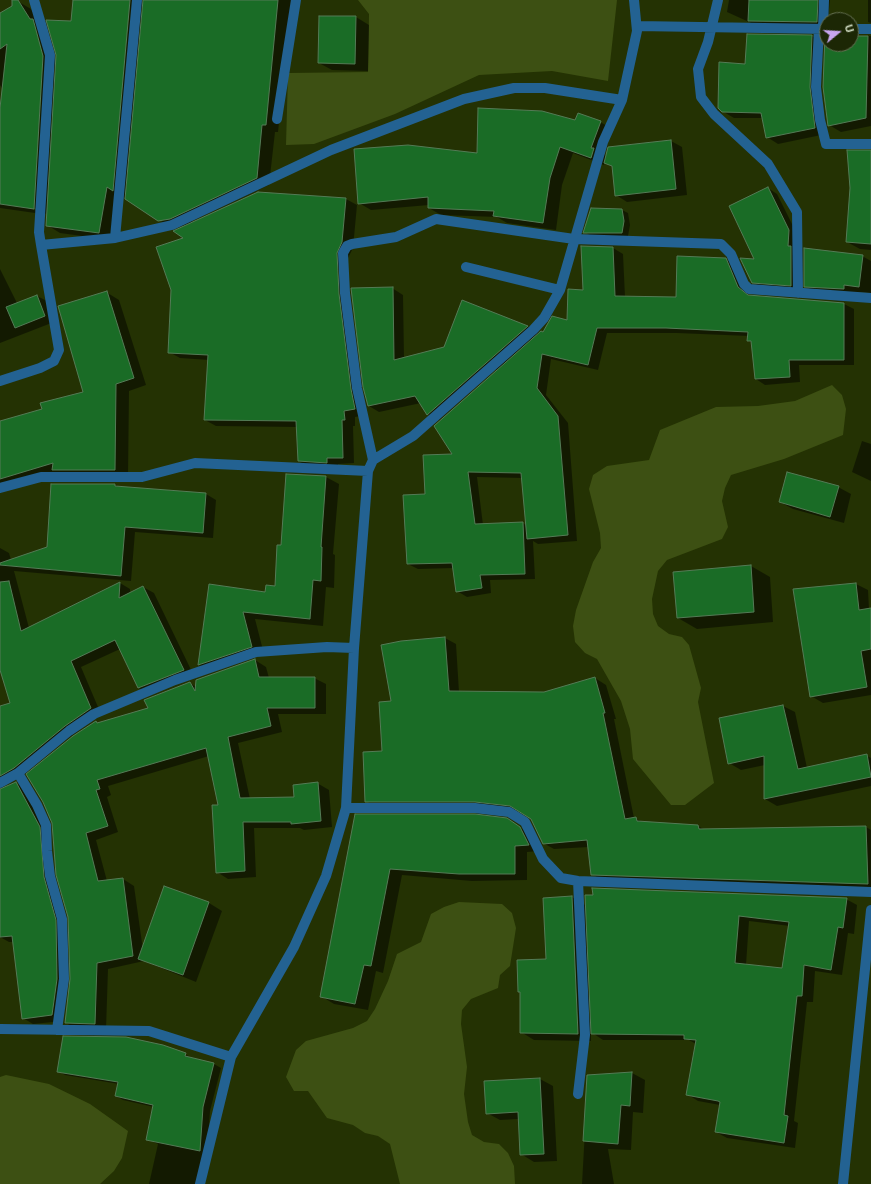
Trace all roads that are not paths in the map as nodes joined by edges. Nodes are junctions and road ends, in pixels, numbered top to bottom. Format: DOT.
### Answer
graph roads {
  1 [pos="34,0"];
  2 [pos="138,0"];
  3 [pos="296,0"];
  4 [pos="634,0"];
  5 [pos="718,0"];
  6 [pos="824,0"];
  7 [pos="824,12"];
  8 [pos="637,26"];
  9 [pos="711,27"];
  10 [pos="819,29"];
  11 [pos="859,29"];
  12 [pos="871,29"];
  13 [pos="820,52"];
  14 [pos="622,100"];
  15 [pos="276,119"];
  16 [pos="871,144"];
  17 [pos="115,238"];
  18 [pos="574,238"];
  19 [pos="41,245"];
  20 [pos="466,268"];
  21 [pos="560,290"];
  22 [pos="798,294"];
  23 [pos="871,298"];
  24 [pos="0,381"];
  25 [pos="373,460"];
  26 [pos="368,471"];
  27 [pos="0,488"];
  28 [pos="354,648"];
  29 [pos="18,773"];
  30 [pos="0,783"];
  31 [pos="346,808"];
  32 [pos="578,881"];
  33 [pos="871,892"];
  34 [pos="871,910"];
  35 [pos="0,1029"];
  36 [pos="57,1030"];
  37 [pos="231,1057"];
  38 [pos="578,1094"];
  39 [pos="200,1184"];
  40 [pos="843,1184"];
  1 -- 19 [label="street"];
  2 -- 17 [label="street"];
  3 -- 15 [label="street"];
  4 -- 8 [label="street"];
  5 -- 9 [label="street"];
  6 -- 7 [label="street"];
  8 -- 9 [label="street"];
  8 -- 14 [label="street"];
  9 -- 10 [label="street"];
  9 -- 22 [label="street"];
  11 -- 12 [label="street"];
  13 -- 16 [label="street"];
  14 -- 17 [label="street"];
  14 -- 18 [label="street"];
  17 -- 19 [label="street"];
  18 -- 21 [label="street"];
  18 -- 22 [label="street"];
  18 -- 25 [label="street"];
  19 -- 24 [label="street"];
  20 -- 21 [label="street"];
  21 -- 25 [label="street"];
  22 -- 23 [label="street"];
  25 -- 26 [label="street"];
  26 -- 27 [label="street"];
  26 -- 28 [label="street"];
  28 -- 29 [label="street"];
  28 -- 31 [label="street"];
  29 -- 30 [label="street"];
  29 -- 36 [label="street"];
  31 -- 32 [label="street"];
  31 -- 37 [label="street"];
  32 -- 33 [label="street"];
  32 -- 38 [label="street"];
  34 -- 40 [label="street"];
  35 -- 36 [label="street"];
  36 -- 37 [label="street"];
  37 -- 39 [label="street"];
}
